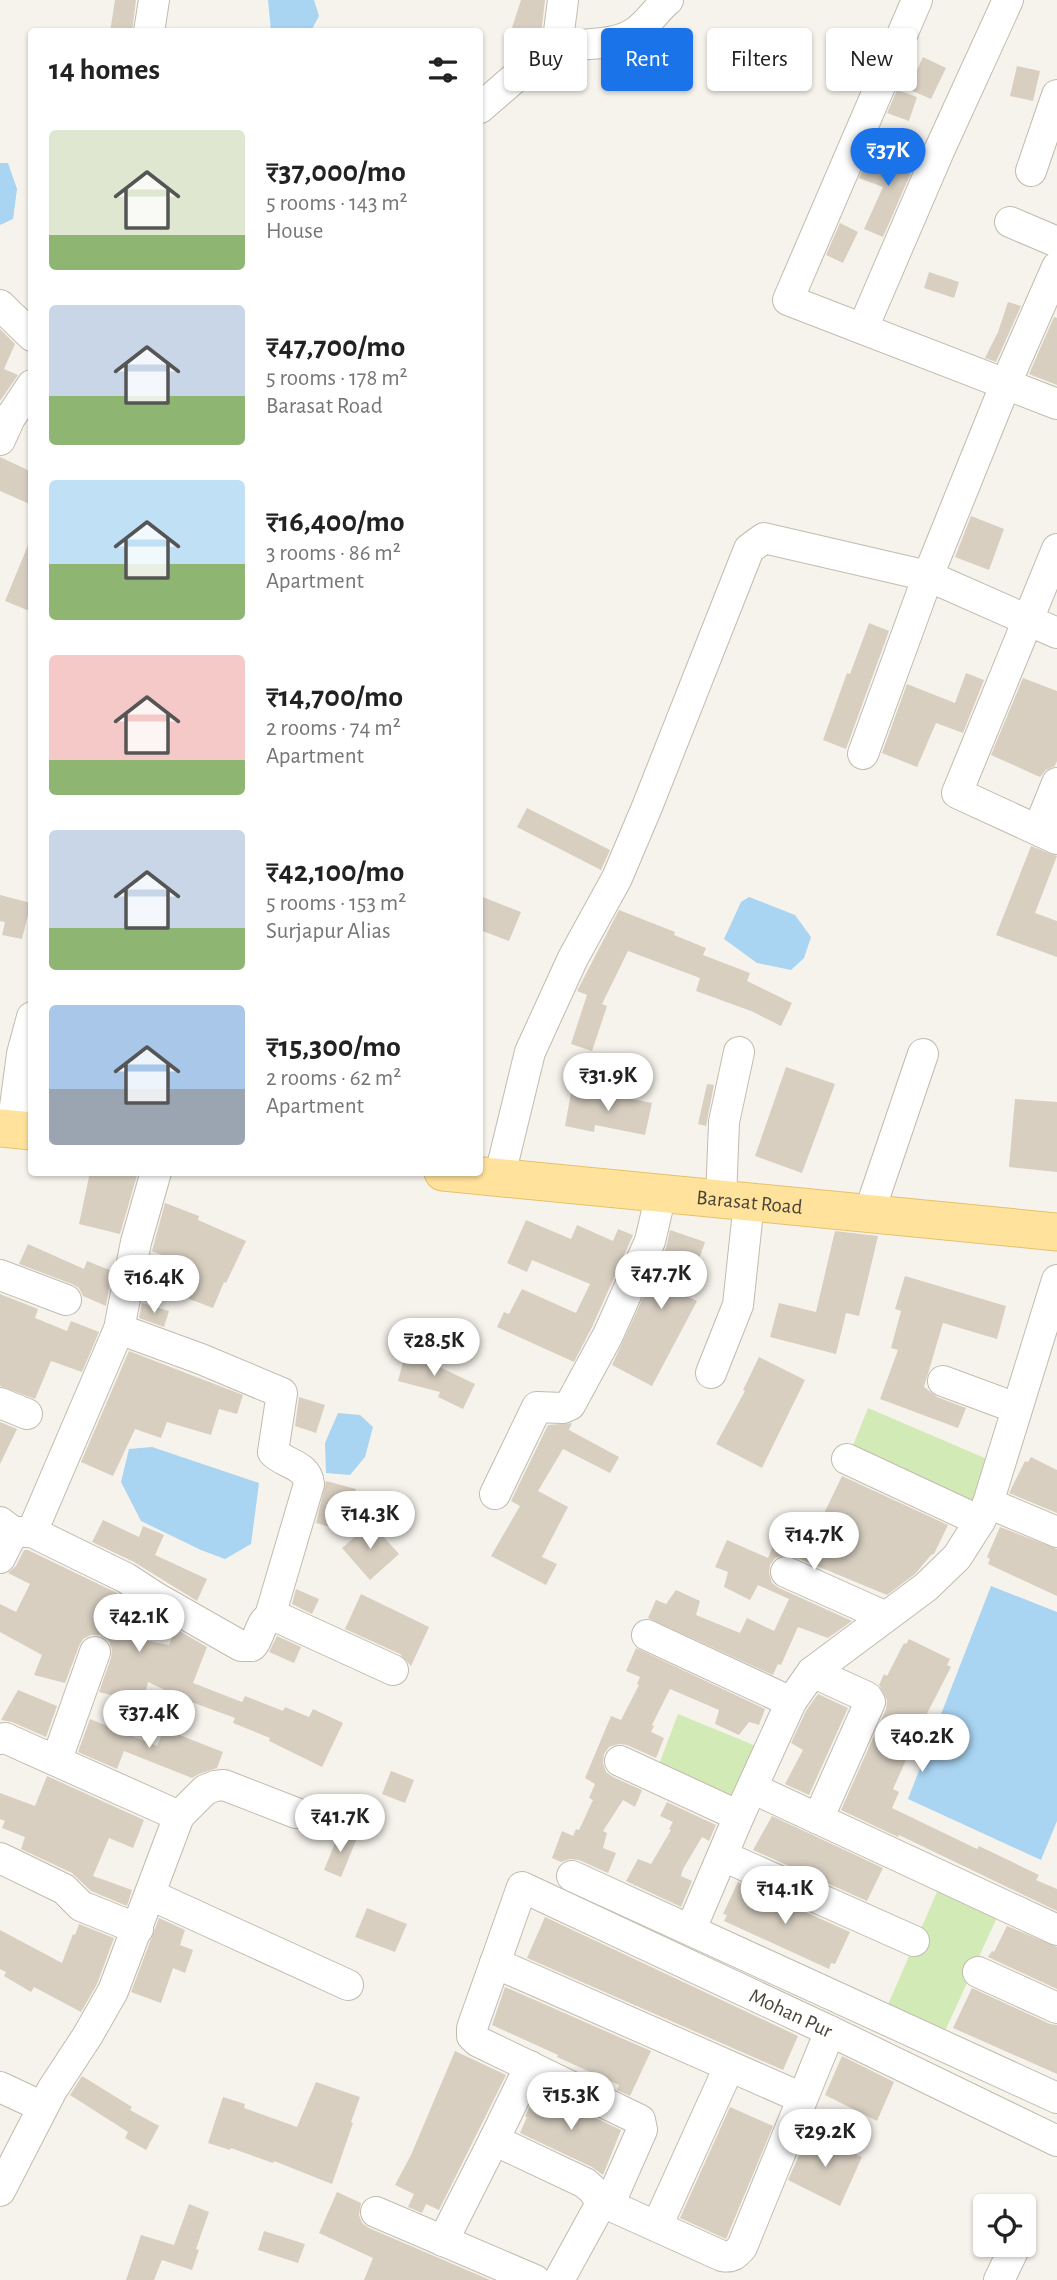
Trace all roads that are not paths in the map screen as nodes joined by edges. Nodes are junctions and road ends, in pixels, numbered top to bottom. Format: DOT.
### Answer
graph roads {
  1 [pos="154,0"];
  2 [pos="563,0"];
  3 [pos="668,0"];
  4 [pos="917,0"];
  5 [pos="1008,0"];
  6 [pos="150,28"];
  7 [pos="559,28"];
  8 [pos="587,44"];
  9 [pos="504,87"];
  10 [pos="1057,95"];
  11 [pos="483,105"];
  12 [pos="1031,171"];
  13 [pos="1010,222"];
  14 [pos="1057,242"];
  15 [pos="1057,267"];
  16 [pos="0,305"];
  17 [pos="863,328"];
  18 [pos="28,332"];
  19 [pos="1006,383"];
  20 [pos="28,390"];
  21 [pos="1057,404"];
  22 [pos="3,424"];
  23 [pos="1057,549"];
  24 [pos="928,576"];
  25 [pos="1028,620"];
  26 [pos="1057,633"];
  27 [pos="863,754"];
  28 [pos="1057,783"];
  29 [pos="1047,834"];
  30 [pos="28,1032"];
  31 [pos="739,1052"];
  32 [pos="923,1054"];
  33 [pos="14,1129"];
  34 [pos="155,1176"];
  35 [pos="475,1176"];
  36 [pos="499,1179"];
  37 [pos="661,1194"];
  38 [pos="735,1200"];
  39 [pos="869,1213"];
  40 [pos="1057,1231"];
  41 [pos="0,1275"];
  42 [pos="1057,1280"];
  43 [pos="66,1300"];
  44 [pos="119,1329"];
  45 [pos="711,1373"];
  46 [pos="943,1381"];
  47 [pos="1016,1408"];
  48 [pos="847,1459"];
  49 [pos="495,1494"];
  50 [pos="984,1512"];
  51 [pos="1057,1532"];
  52 [pos="11,1536"];
  53 [pos="786,1572"];
  54 [pos="270,1616"];
  55 [pos="884,1616"];
  56 [pos="647,1635"];
  57 [pos="95,1653"];
  58 [pos="393,1670"];
  59 [pos="812,1672"];
  60 [pos="791,1702"];
  61 [pos="0,1738"];
  62 [pos="57,1759"];
  63 [pos="621,1761"];
  64 [pos="752,1788"];
  65 [pos="296,1813"];
  66 [pos="179,1816"];
  67 [pos="739,1816"];
  68 [pos="818,1819"];
  69 [pos="723,1856"];
  70 [pos="0,1858"];
  71 [pos="572,1876"];
  72 [pos="151,1895"];
  73 [pos="138,1929"];
  74 [pos="691,1929"];
  75 [pos="1057,1930"];
  76 [pos="914,1941"];
  77 [pos="495,1963"];
  78 [pos="978,1972"];
  79 [pos="348,1985"];
  80 [pos="1057,2008"];
  81 [pos="830,2031"];
  82 [pos="530,2066"];
  83 [pos="729,2067"];
  84 [pos="0,2087"];
  85 [pos="802,2098"];
  86 [pos="1057,2098"];
  87 [pos="43,2107"];
  88 [pos="494,2140"];
  89 [pos="1057,2141"];
  90 [pos="0,2191"];
  91 [pos="606,2205"];
  92 [pos="376,2212"];
  93 [pos="657,2227"];
  94 [pos="443,2241"];
  95 [pos="1010,2257"];
  96 [pos="535,2280"];
  97 [pos="559,2280"];
  98 [pos="999,2280"];
  1 -- 6 [label="street"];
  2 -- 7 [label="street"];
  3 -- 8 [label="street"];
  4 -- 17 [label="street"];
  5 -- 17 [label="street"];
  9 -- 11 [label="street"];
  10 -- 12 [label="street"];
  13 -- 14 [label="street"];
  15 -- 19 [label="street"];
  16 -- 18 [label="street"];
  17 -- 19 [label="street"];
  19 -- 21 [label="street"];
  19 -- 24 [label="street"];
  20 -- 22 [label="street"];
  23 -- 25 [label="street"];
  24 -- 25 [label="street"];
  24 -- 27 [label="street"];
  24 -- 36 [label="street"];
  25 -- 26 [label="street"];
  25 -- 29 [label="street"];
  28 -- 29 [label="street"];
  30 -- 33 [label="street"];
  31 -- 38 [label="street"];
  32 -- 39 [label="street"];
  34 -- 44 [label="street"];
  35 -- 36 [label="main road, Barasat Road"];
  36 -- 37 [label="main road, Barasat Road"];
  37 -- 38 [label="main road, Barasat Road"];
  37 -- 49 [label="street"];
  38 -- 39 [label="main road, Barasat Road"];
  38 -- 45 [label="street"];
  39 -- 40 [label="main road, Barasat Road"];
  41 -- 43 [label="street"];
  42 -- 47 [label="street"];
  44 -- 52 [label="street"];
  44 -- 54 [label="street"];
  46 -- 47 [label="street"];
  47 -- 50 [label="street"];
  48 -- 50 [label="street"];
  50 -- 51 [label="street"];
  50 -- 55 [label="street"];
  52 -- 54 [label="street"];
  53 -- 55 [label="street"];
  54 -- 58 [label="street"];
  55 -- 59 [label="street"];
  56 -- 60 [label="street"];
  57 -- 62 [label="street"];
  59 -- 60 [label="street"];
  59 -- 68 [label="street"];
  60 -- 64 [label="street"];
  61 -- 62 [label="street"];
  62 -- 66 [label="street"];
  63 -- 67 [label="street"];
  64 -- 67 [label="street"];
  64 -- 68 [label="street"];
  65 -- 66 [label="street"];
  66 -- 72 [label="street"];
  67 -- 69 [label="street"];
  68 -- 75 [label="street"];
  69 -- 74 [label="street"];
  69 -- 76 [label="street"];
  70 -- 73 [label="street"];
  71 -- 74 [label="street"];
  72 -- 73 [label="street"];
  72 -- 79 [label="street"];
  73 -- 87 [label="street"];
  74 -- 86 [label="street"];
  77 -- 81 [label="street, Mohan Pur"];
  77 -- 82 [label="street"];
  77 -- 83 [label="street"];
  78 -- 80 [label="street"];
  81 -- 85 [label="street"];
  81 -- 89 [label="street, Mohan Pur"];
  82 -- 88 [label="street"];
  82 -- 91 [label="street"];
  83 -- 85 [label="street"];
  83 -- 93 [label="street"];
  84 -- 87 [label="street"];
  85 -- 93 [label="street"];
  87 -- 90 [label="street"];
  88 -- 91 [label="street"];
  88 -- 94 [label="street"];
  91 -- 93 [label="street"];
  91 -- 97 [label="street"];
  92 -- 94 [label="street"];
  94 -- 96 [label="street"];
  95 -- 98 [label="street"];
}
